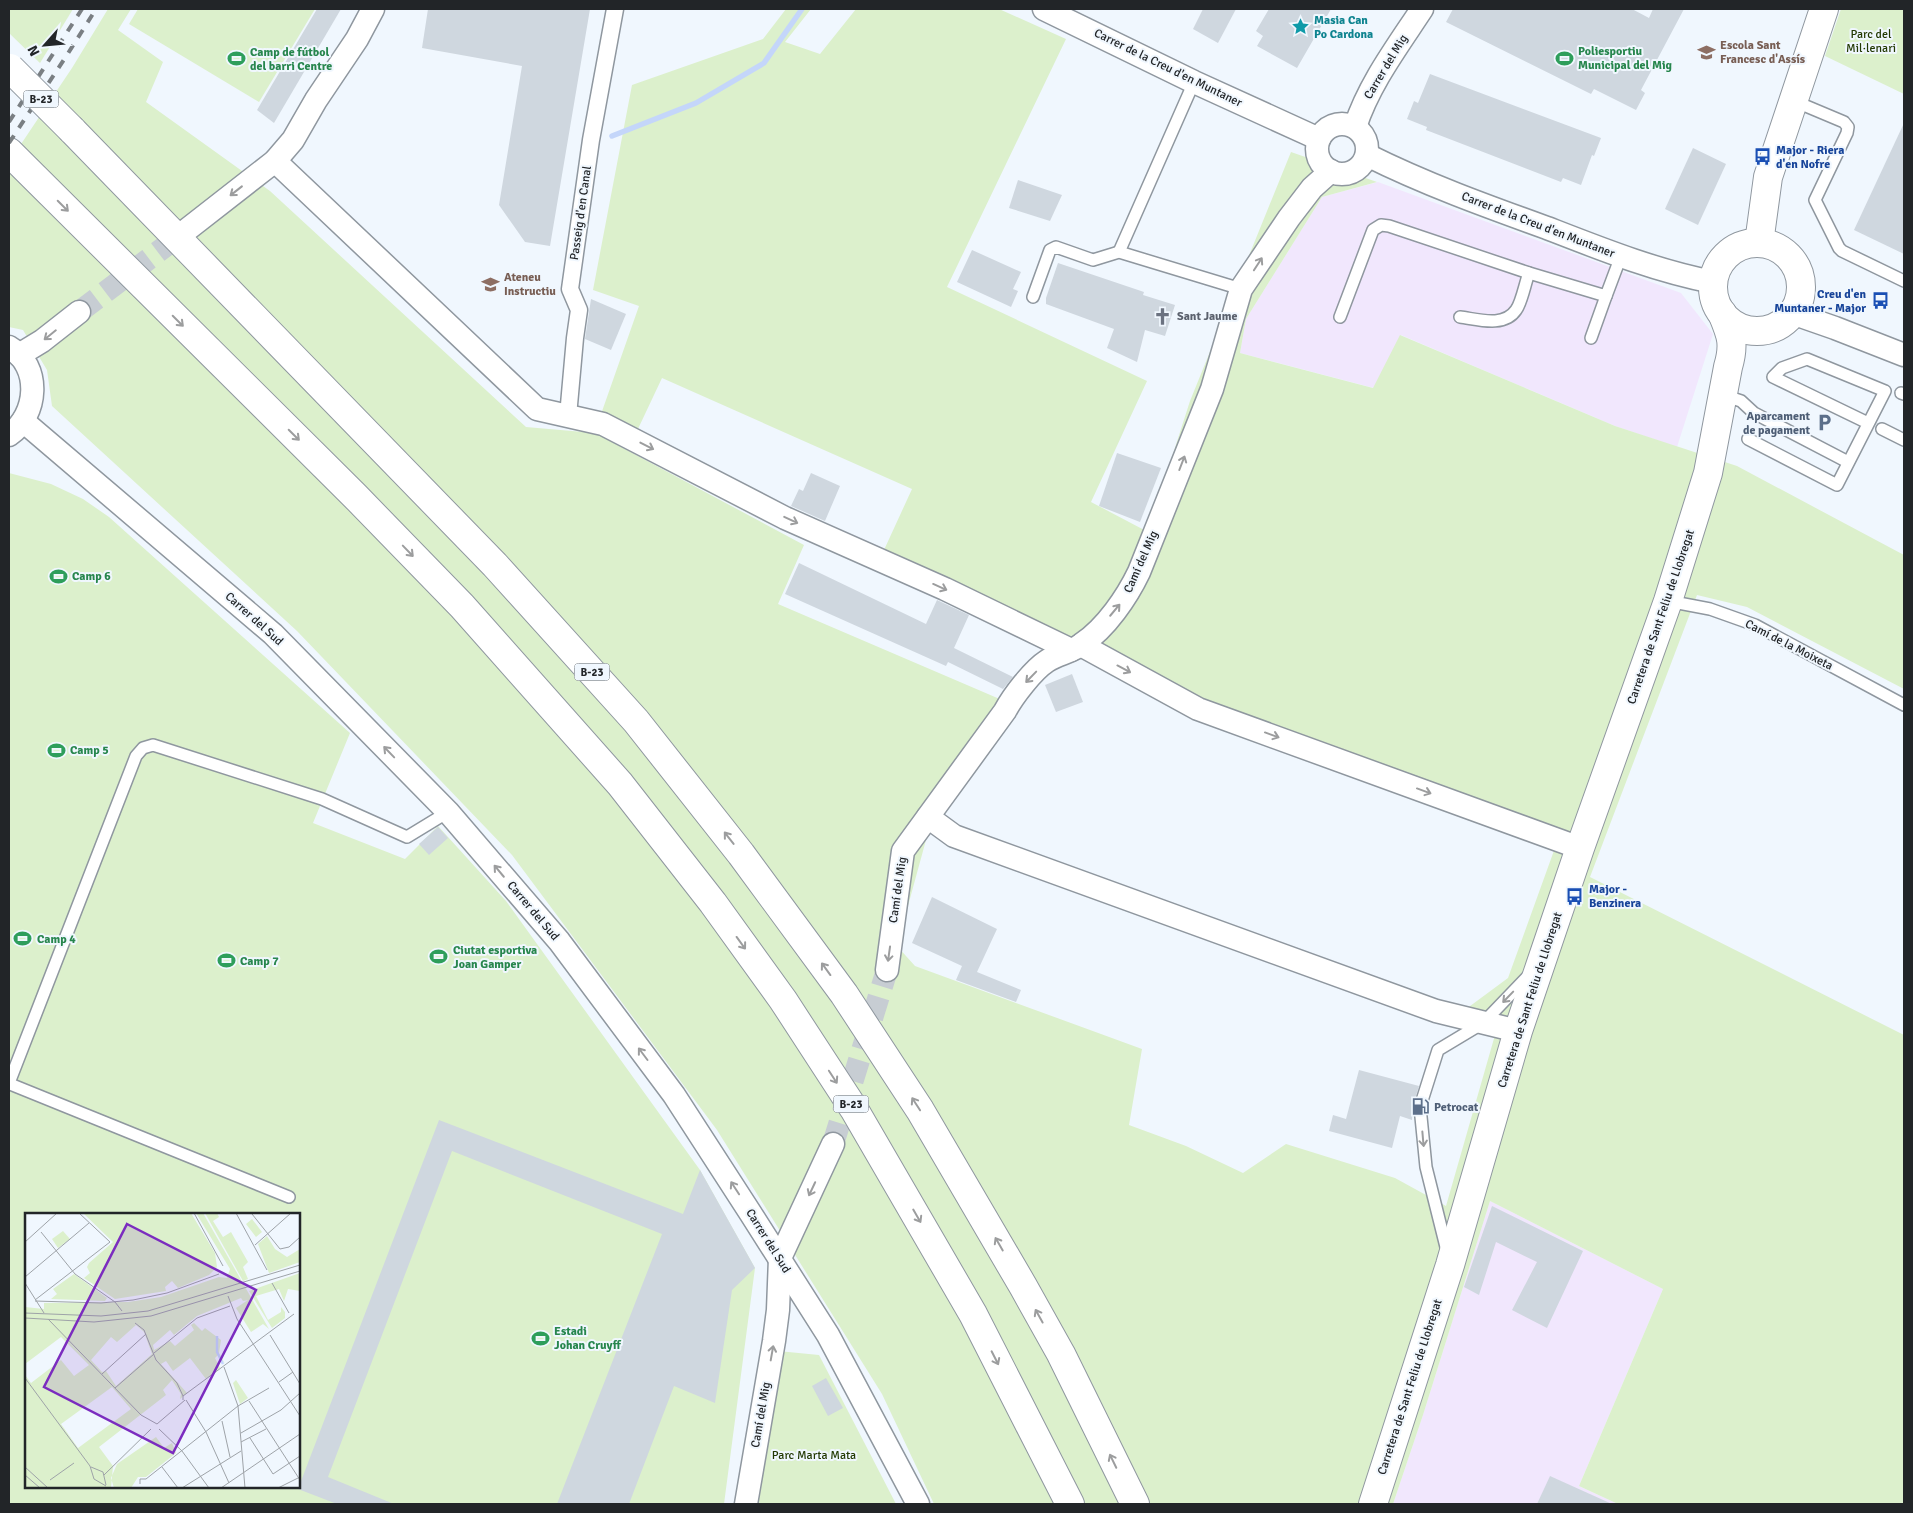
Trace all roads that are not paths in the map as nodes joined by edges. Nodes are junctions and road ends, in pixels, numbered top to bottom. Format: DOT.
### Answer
graph roads {
  1 [pos="373,9"];
  2 [pos="615,9"];
  3 [pos="1044,9"];
  4 [pos="1422,9"];
  5 [pos="1824,9"];
  6 [pos="9,68"];
  7 [pos="1194,82"];
  8 [pos="1794,101"];
  9 [pos="1355,127"];
  10 [pos="1319,139"];
  11 [pos="9,152"];
  12 [pos="1367,155"];
  13 [pos="274,161"];
  14 [pos="1331,171"];
  15 [pos="184,232"];
  16 [pos="1758,243"];
  17 [pos="1118,252"];
  18 [pos="1621,256"];
  19 [pos="1529,273"];
  20 [pos="1904,280"];
  21 [pos="1714,282"];
  22 [pos="1241,289"];
  23 [pos="1606,296"];
  24 [pos="1033,297"];
  25 [pos="79,312"];
  26 [pos="1722,313"];
  27 [pos="1792,314"];
  28 [pos="1340,317"];
  29 [pos="1460,317"];
  30 [pos="1763,330"];
  31 [pos="1591,338"];
  32 [pos="14,351"];
  33 [pos="1732,354"];
  34 [pos="1904,355"];
  35 [pos="1723,395"];
  36 [pos="568,416"];
  37 [pos="1868,423"];
  38 [pos="16,428"];
  39 [pos="1882,429"];
  40 [pos="1748,439"];
  41 [pos="1904,440"];
  42 [pos="1848,462"];
  43 [pos="1668,601"];
  44 [pos="1076,648"];
  45 [pos="1904,705"];
  46 [pos="448,812"];
  47 [pos="928,816"];
  48 [pos="1580,848"];
  49 [pos="1541,962"];
  50 [pos="887,970"];
  51 [pos="1483,1023"];
  52 [pos="1518,1031"];
  53 [pos="9,1084"];
  54 [pos="833,1144"];
  55 [pos="289,1197"];
  56 [pos="780,1258"];
  57 [pos="1450,1265"];
  58 [pos="813,1312"];
  59 [pos="776,1326"];
  60 [pos="746,1504"];
  61 [pos="918,1504"];
  62 [pos="1070,1504"];
  63 [pos="1135,1504"];
  64 [pos="1372,1504"];
  1 -- 13 [label="street"];
  2 -- 36 [label="street, Passeig d'en Canal"];
  3 -- 7 [label="street, Carrer de la Creu d'en Muntaner"];
  4 -- 9 [label="street, Carrer del Mig"];
  5 -- 8 [label="main road"];
  63 -- 6 [label="main road, B-23, one-way, bridge"];
  7 -- 10 [label="street, Carrer de la Creu d'en Muntaner"];
  7 -- 17 [label="lane"];
  8 -- 16 [label="main road"];
  8 -- 20 [label="lane"];
  9 -- 10 [label="street"];
  9 -- 12 [label="street"];
  10 -- 14 [label="street"];
  11 -- 62 [label="main road, B-23, one-way"];
  12 -- 14 [label="street"];
  12 -- 18 [label="street, Carrer de la Creu d'en Muntaner"];
  13 -- 15 [label="street, one-way"];
  13 -- 36 [label="street"];
  22 -- 14 [label="street, Camí del Mig, one-way"];
  16 -- 21 [label="main road"];
  16 -- 27 [label="main road"];
  17 -- 22 [label="lane"];
  17 -- 24 [label="lane"];
  18 -- 21 [label="street, Carrer de la Creu d'en Muntaner"];
  18 -- 23 [label="lane"];
  19 -- 23 [label="lane"];
  19 -- 28 [label="lane"];
  19 -- 29 [label="lane"];
  21 -- 26 [label="main road"];
  44 -- 22 [label="street, Camí del Mig, one-way"];
  23 -- 31 [label="lane"];
  25 -- 32 [label="street, one-way"];
  26 -- 30 [label="main road"];
  26 -- 33 [label="main road, Carretera de Sant Feliu de Llobregat"];
  27 -- 30 [label="main road"];
  27 -- 34 [label="street"];
  30 -- 33 [label="main road"];
  32 -- 38 [label="street"];
  33 -- 35 [label="main road, Carretera de Sant Feliu de Llobregat"];
  35 -- 42 [label="lane"];
  35 -- 43 [label="main road, Carretera de Sant Feliu de Llobregat"];
  36 -- 44 [label="street, one-way"];
  37 -- 37 [label="lane"];
  37 -- 42 [label="lane"];
  46 -- 38 [label="street, Carrer del Sud, one-way"];
  39 -- 41 [label="lane"];
  40 -- 42 [label="lane"];
  43 -- 45 [label="lane, Camí de la Moixeta"];
  43 -- 48 [label="main road, Carretera de Sant Feliu de Llobregat"];
  44 -- 47 [label="street, Camí del Mig, one-way"];
  44 -- 48 [label="street, one-way"];
  46 -- 53 [label="lane"];
  56 -- 46 [label="street, Carrer del Sud, one-way"];
  47 -- 50 [label="street, Camí del Mig, one-way"];
  47 -- 51 [label="street"];
  48 -- 49 [label="main road, Carretera de Sant Feliu de Llobregat"];
  49 -- 51 [label="lane, one-way"];
  49 -- 52 [label="main road, Carretera de Sant Feliu de Llobregat"];
  51 -- 52 [label="street"];
  51 -- 57 [label="lane, one-way"];
  52 -- 57 [label="main road, Carretera de Sant Feliu de Llobregat"];
  53 -- 55 [label="lane"];
  54 -- 56 [label="street, Camí del Mig, one-way"];
  56 -- 58 [label="street, Carrer del Sud"];
  56 -- 59 [label="street, Camí del Mig"];
  57 -- 64 [label="main road, Carretera de Sant Feliu de Llobregat"];
  58 -- 59 [label="street"];
  58 -- 61 [label="street, Carrer del Sud"];
  60 -- 59 [label="street, Camí del Mig, one-way"];
}
